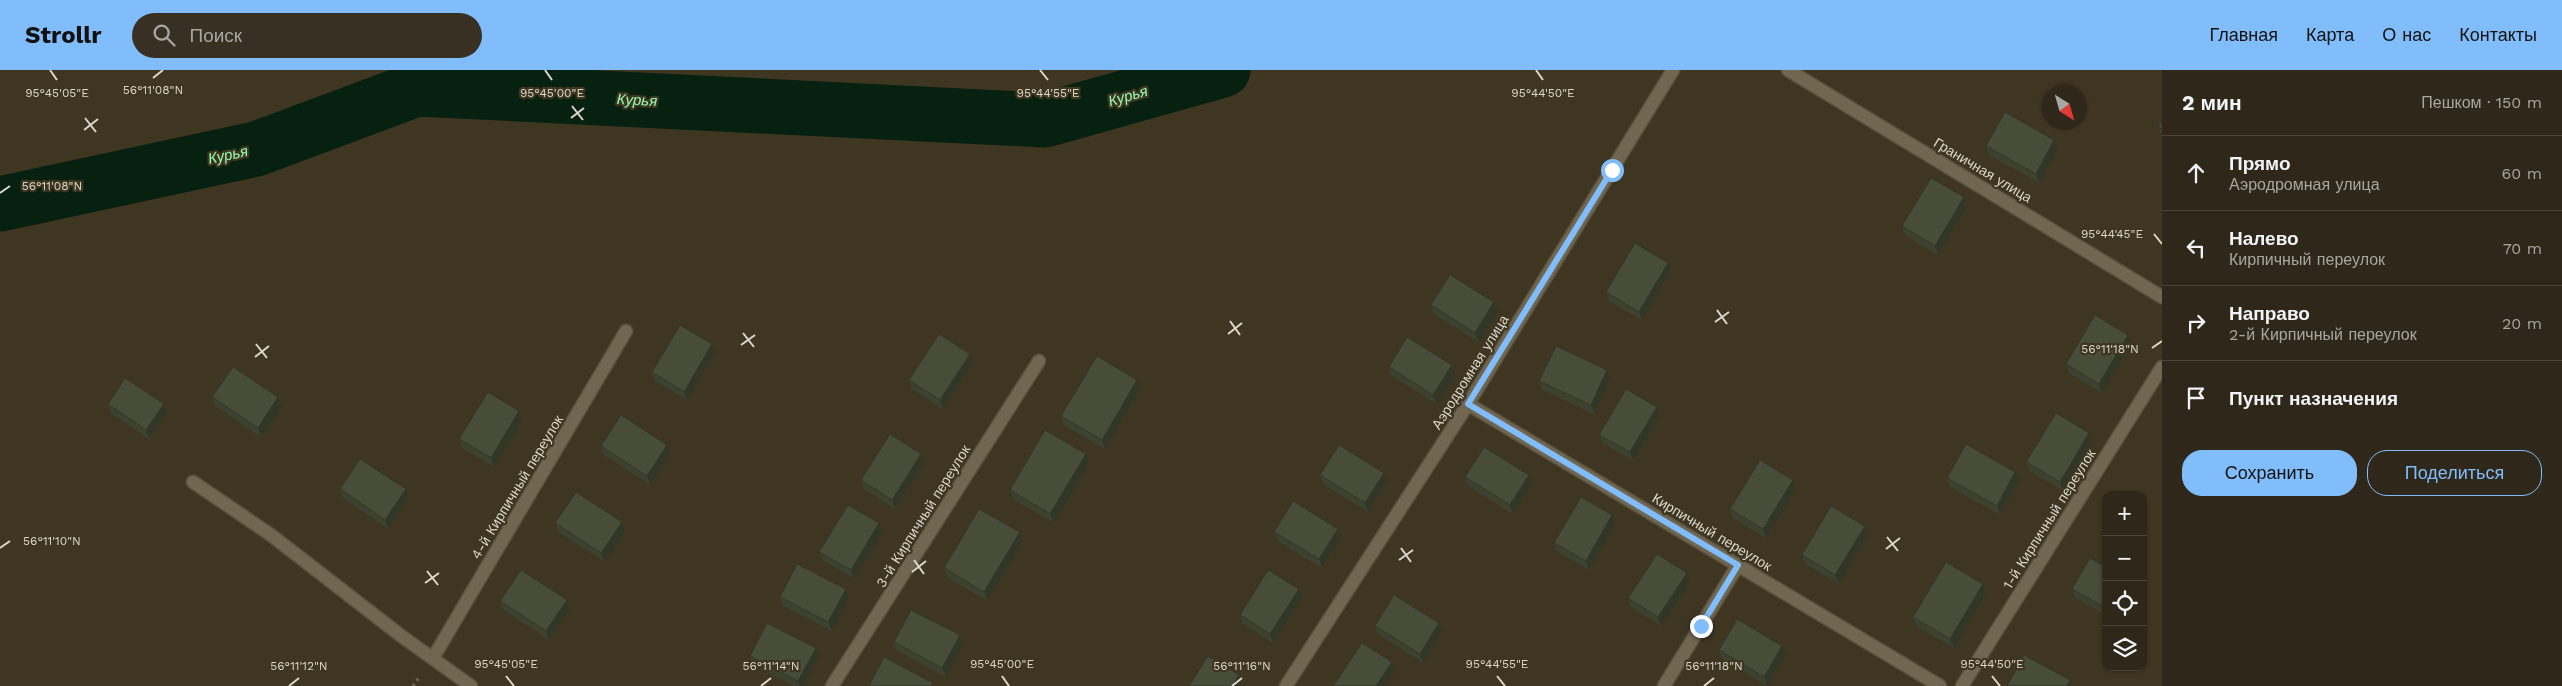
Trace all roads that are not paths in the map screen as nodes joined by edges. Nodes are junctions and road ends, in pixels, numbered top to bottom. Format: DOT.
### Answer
graph roads {
  1 [pos="1673,70"];
  2 [pos="1788,70"];
  3 [pos="2162,297"];
  4 [pos="626,331"];
  5 [pos="1039,361"];
  6 [pos="2162,367"];
  7 [pos="1468,404"];
  8 [pos="193,482"];
  9 [pos="1738,565"];
  10 [pos="433,658"];
  11 [pos="471,686"];
  12 [pos="832,686"];
  13 [pos="1286,686"];
  14 [pos="1664,686"];
  15 [pos="1940,686"];
  16 [pos="1962,686"];
  1 -- 7 [label="street, Аэродромная улица"];
  2 -- 3 [label="street, Граничная улица"];
  4 -- 10 [label="street, 4-й Кирпичный переулок"];
  5 -- 12 [label="street, 3-й Кирпичный переулок"];
  6 -- 16 [label="street, 1-й Кирпичный переулок"];
  7 -- 9 [label="street, Кирпичный переулок"];
  7 -- 13 [label="street, Аэродромная улица"];
  8 -- 10 [label="street"];
  9 -- 14 [label="street"];
  9 -- 15 [label="street, Кирпичный переулок"];
  10 -- 11 [label="street"];
}
